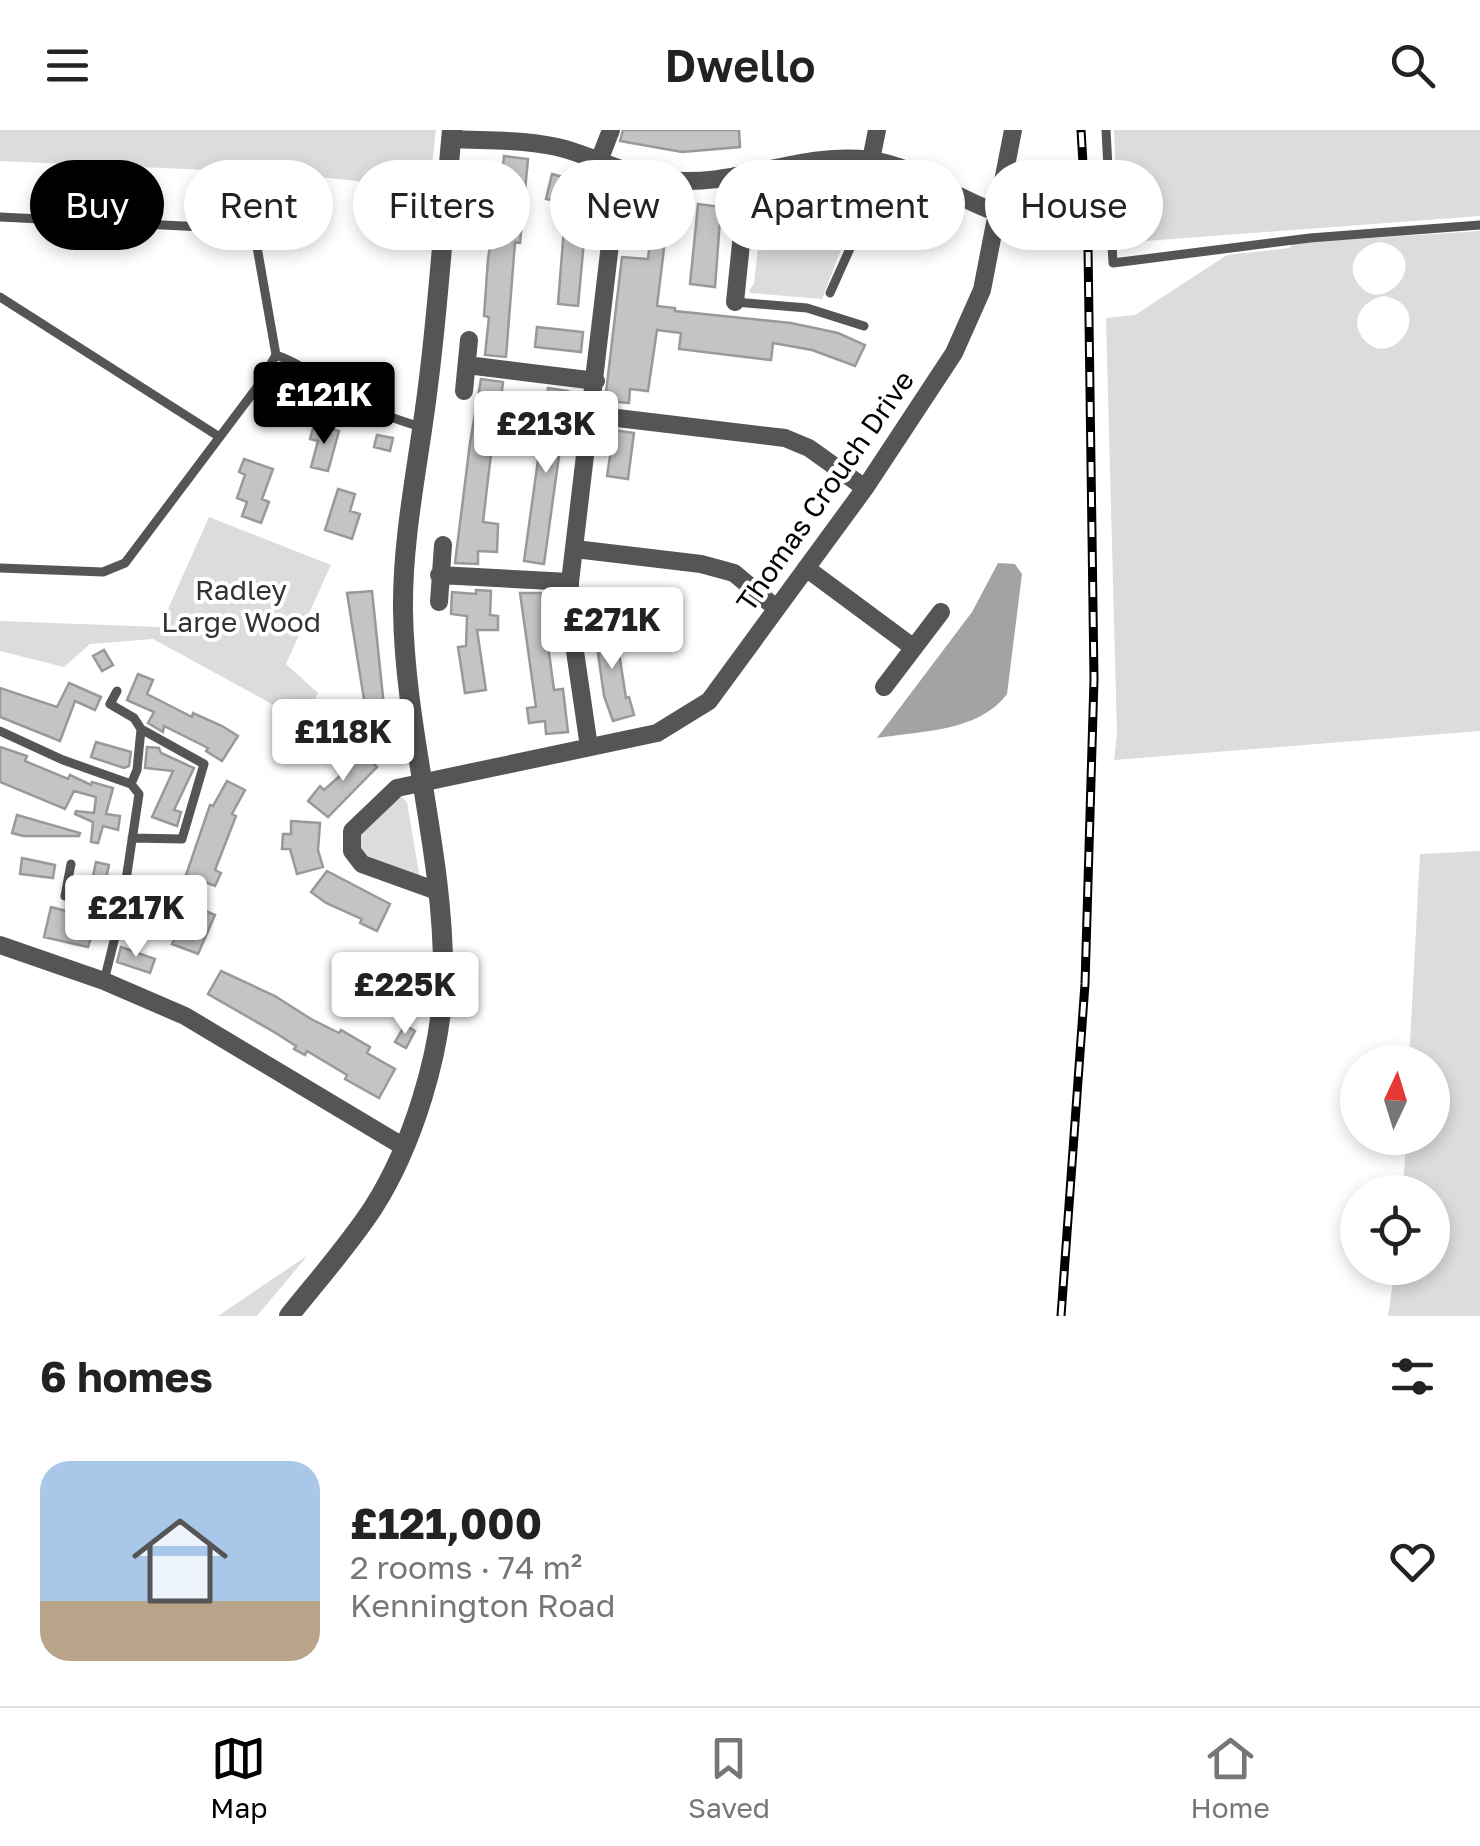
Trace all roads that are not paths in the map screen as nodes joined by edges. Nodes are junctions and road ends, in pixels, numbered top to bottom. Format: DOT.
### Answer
graph roads {
  1 [pos="611,130"];
  2 [pos="877,130"];
  3 [pos="1013,130"];
  4 [pos="1106,130"];
  5 [pos="451,135"];
  6 [pos="508,136"];
  7 [pos="595,160"];
  8 [pos="598,160"];
  9 [pos="876,160"];
  10 [pos="1007,160"];
  11 [pos="0,217"];
  12 [pos="1480,226"];
  13 [pos="610,250"];
  14 [pos="740,250"];
  15 [pos="849,250"];
  16 [pos="989,250"];
  17 [pos="830,293"];
  18 [pos="0,297"];
  19 [pos="735,302"];
  20 [pos="864,326"];
  21 [pos="469,340"];
  22 [pos="276,355"];
  23 [pos="467,365"];
  24 [pos="596,381"];
  25 [pos="464,391"];
  26 [pos="349,398"];
  27 [pos="382,415"];
  28 [pos="592,415"];
  29 [pos="423,428"];
  30 [pos="218,436"];
  31 [pos="864,488"];
  32 [pos="443,545"];
  33 [pos="574,549"];
  34 [pos="0,568"];
  35 [pos="806,568"];
  36 [pos="439,575"];
  37 [pos="570,582"];
  38 [pos="439,602"];
  39 [pos="776,608"];
  40 [pos="941,612"];
  41 [pos="914,648"];
  42 [pos="884,687"];
  43 [pos="117,691"];
  44 [pos="142,728"];
  45 [pos="0,732"];
  46 [pos="589,747"];
  47 [pos="422,782"];
  48 [pos="132,784"];
  49 [pos="132,838"];
  50 [pos="70,864"];
  51 [pos="437,890"];
  52 [pos="120,914"];
  53 [pos="0,945"];
  54 [pos="104,981"];
  55 [pos="404,1147"];
  56 [pos="289,1316"];
  1 -- 8 [label="street"];
  2 -- 9 [label="street"];
  3 -- 10 [label="street, Thomas Crouch Drive"];
  4 -- 12 [label="lane"];
  5 -- 6 [label="street"];
  5 -- 29 [label="street"];
  6 -- 7 [label="street"];
  11 -- 22 [label="lane"];
  13 -- 24 [label="street"];
  14 -- 19 [label="street"];
  15 -- 17 [label="lane"];
  16 -- 31 [label="street, Thomas Crouch Drive"];
  18 -- 30 [label="lane"];
  19 -- 20 [label="lane"];
  21 -- 23 [label="street"];
  22 -- 26 [label="lane"];
  22 -- 30 [label="lane"];
  23 -- 24 [label="street"];
  23 -- 25 [label="street"];
  24 -- 28 [label="street"];
  26 -- 27 [label="lane"];
  26 -- 27 [label="lane"];
  27 -- 29 [label="lane"];
  28 -- 31 [label="street"];
  28 -- 33 [label="street"];
  29 -- 47 [label="street"];
  30 -- 34 [label="lane"];
  31 -- 35 [label="street, Thomas Crouch Drive"];
  32 -- 36 [label="street"];
  33 -- 37 [label="street"];
  33 -- 39 [label="street"];
  35 -- 39 [label="street, Thomas Crouch Drive"];
  35 -- 41 [label="street"];
  36 -- 37 [label="street"];
  36 -- 38 [label="street"];
  37 -- 46 [label="street"];
  39 -- 46 [label="street, Thomas Crouch Drive"];
  40 -- 41 [label="street"];
  41 -- 42 [label="street"];
  43 -- 44 [label="lane"];
  44 -- 48 [label="lane"];
  44 -- 49 [label="lane"];
  45 -- 48 [label="lane"];
  46 -- 47 [label="street, Thomas Crouch Drive"];
  47 -- 51 [label="street"];
  47 -- 51 [label="street, Thomas Crouch Drive"];
  48 -- 49 [label="lane"];
  49 -- 52 [label="lane"];
  50 -- 52 [label="lane"];
  51 -- 55 [label="street"];
  52 -- 54 [label="lane"];
  53 -- 54 [label="street"];
  54 -- 55 [label="street"];
  55 -- 56 [label="street"];
}
